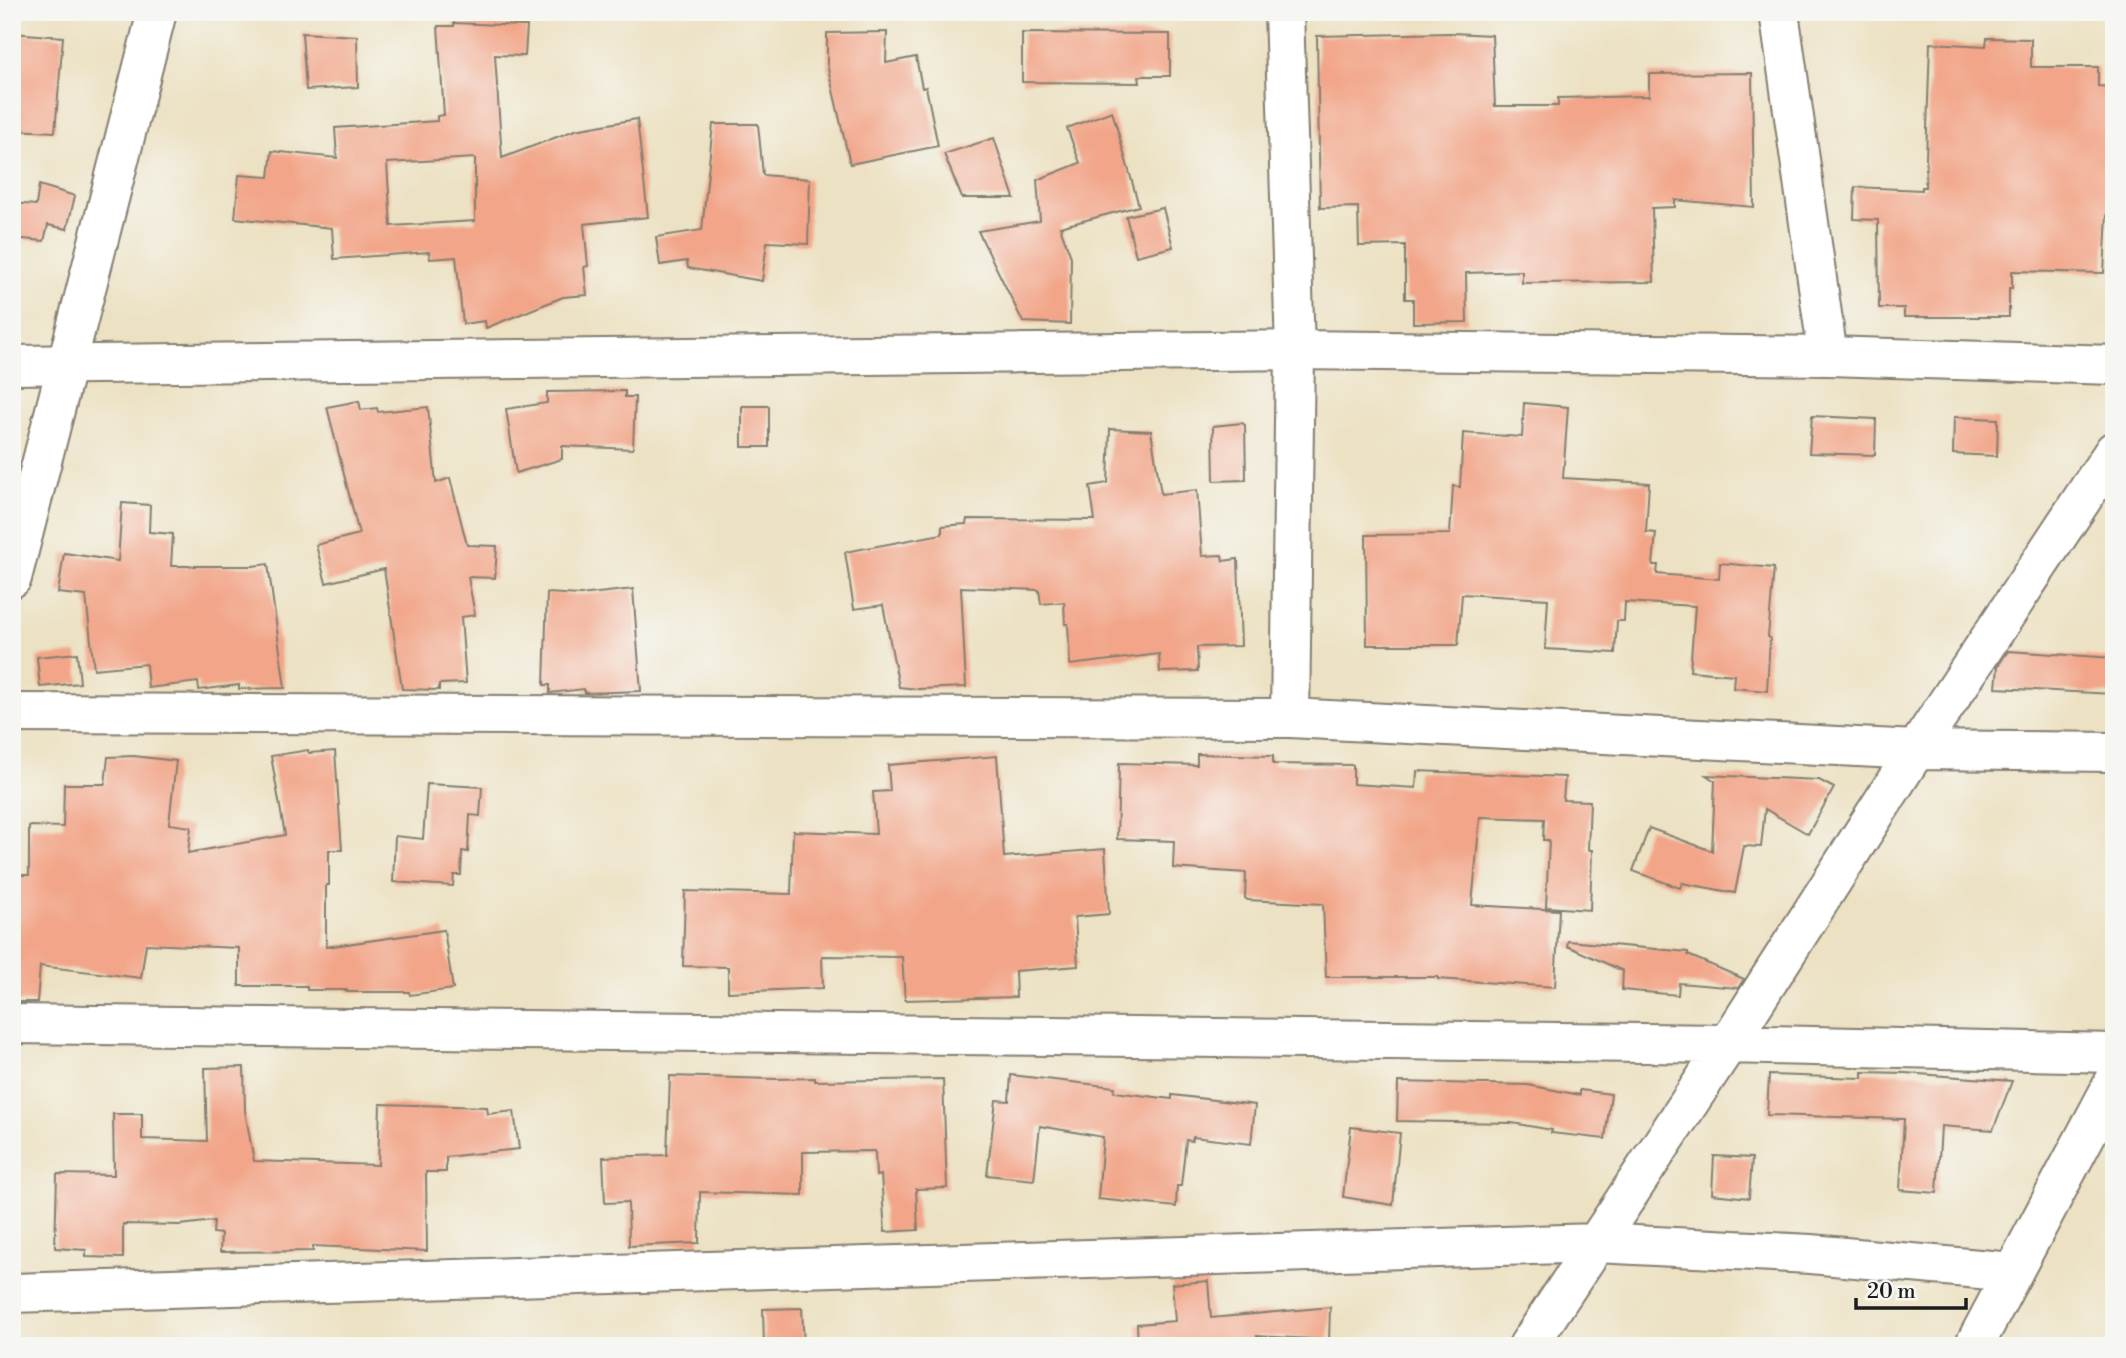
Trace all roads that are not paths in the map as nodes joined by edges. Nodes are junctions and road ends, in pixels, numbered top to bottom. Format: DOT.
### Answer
graph roads {
  1 [pos="157,12"];
  2 [pos="1284,12"];
  3 [pos="1779,12"];
  4 [pos="1295,350"];
  5 [pos="1828,356"];
  6 [pos="67,363"];
  7 [pos="12,365"];
  8 [pos="2114,365"];
  9 [pos="2114,451"];
  10 [pos="12,578"];
  11 [pos="12,713"];
  12 [pos="1290,718"];
  13 [pos="1916,750"];
  14 [pos="2114,752"];
  15 [pos="12,1024"];
  16 [pos="1728,1044"];
  17 [pos="2114,1053"];
  18 [pos="2114,1082"];
  19 [pos="1596,1243"];
  20 [pos="2013,1272"];
  21 [pos="12,1293"];
  22 [pos="1528,1346"];
  23 [pos="1974,1346"];
  1 -- 6 [label="street"];
  2 -- 4 [label="street"];
  3 -- 5 [label="street"];
  4 -- 5 [label="street"];
  4 -- 6 [label="street"];
  4 -- 12 [label="street"];
  5 -- 8 [label="street"];
  6 -- 7 [label="street"];
  6 -- 10 [label="street"];
  9 -- 13 [label="street"];
  11 -- 12 [label="street"];
  12 -- 13 [label="street"];
  13 -- 14 [label="street"];
  13 -- 16 [label="street"];
  15 -- 16 [label="street"];
  16 -- 17 [label="street"];
  16 -- 19 [label="street"];
  18 -- 20 [label="street"];
  19 -- 20 [label="street"];
  19 -- 21 [label="street"];
  19 -- 22 [label="street"];
  20 -- 23 [label="street"];
}
